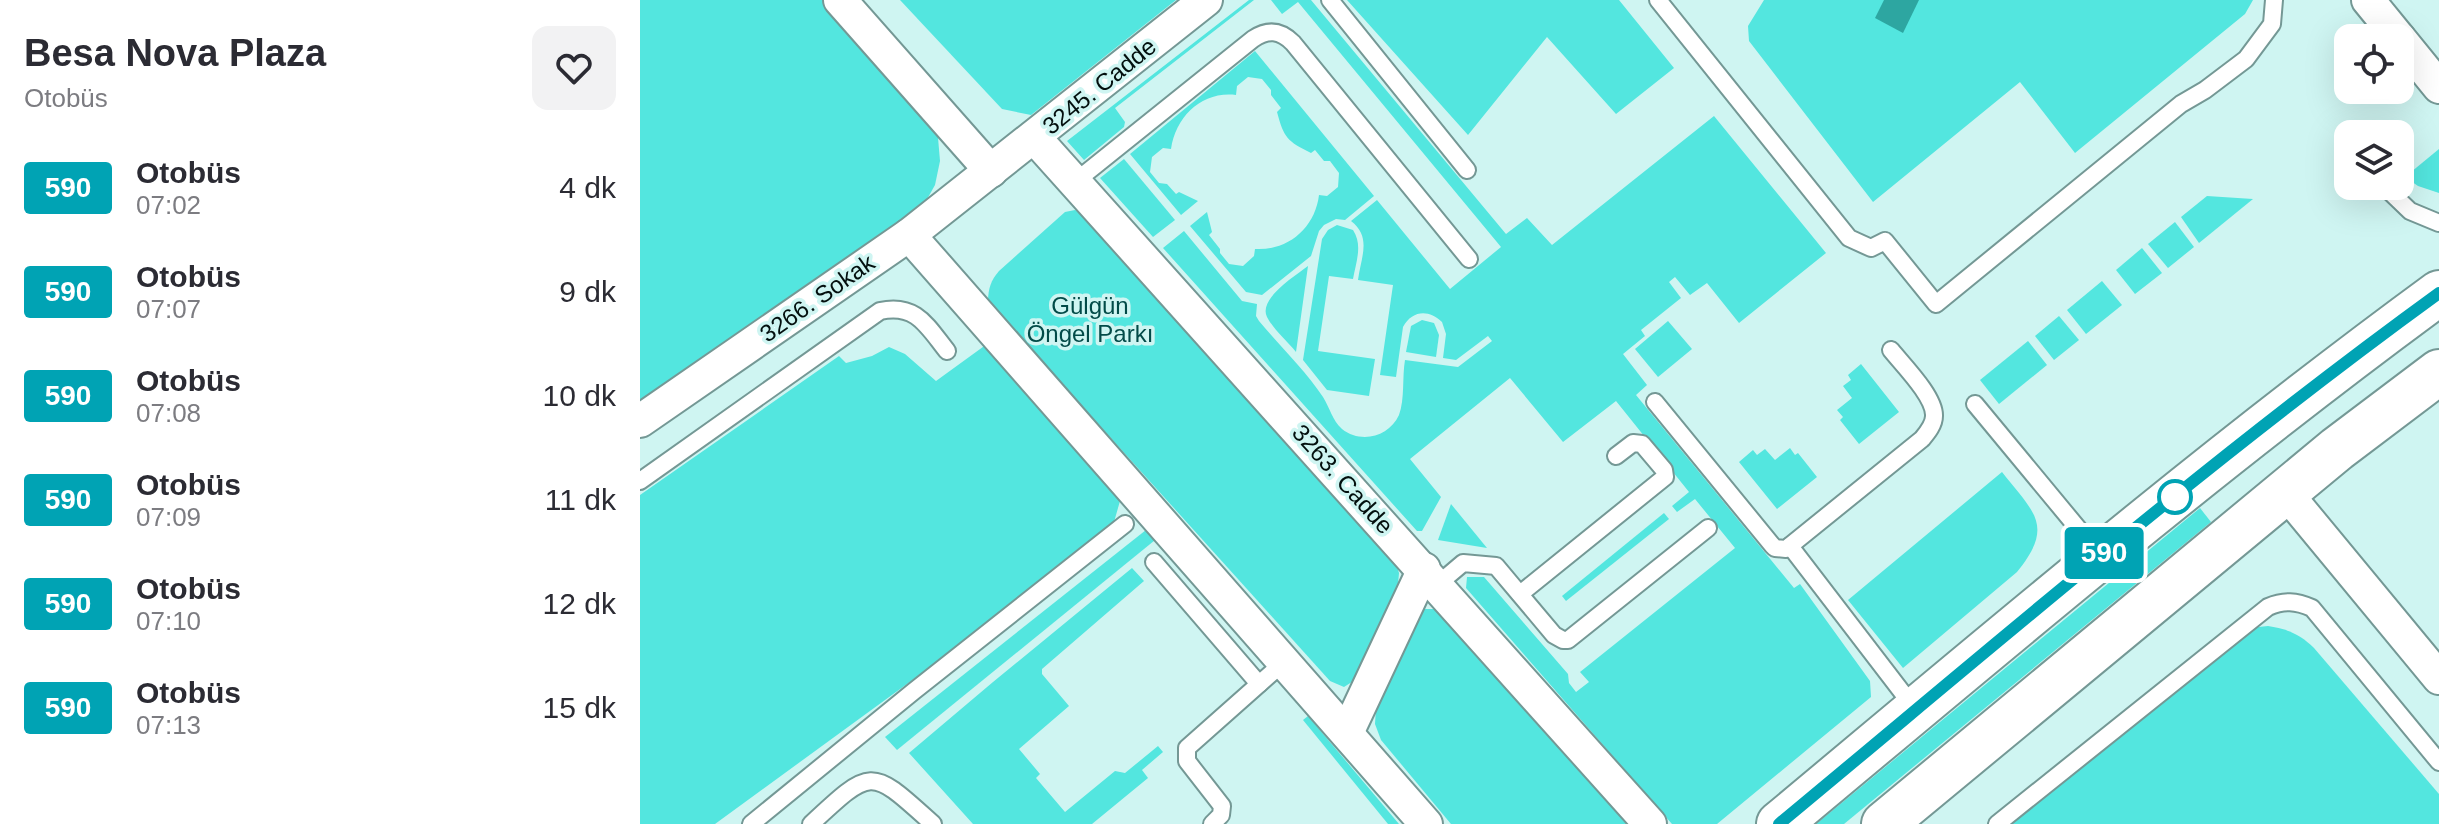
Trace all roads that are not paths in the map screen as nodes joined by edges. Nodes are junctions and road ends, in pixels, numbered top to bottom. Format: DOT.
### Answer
graph roads {
  1 [pos="840,0"];
  2 [pos="1206,0"];
  3 [pos="1330,0"];
  4 [pos="1658,0"];
  5 [pos="2274,0"];
  6 [pos="2372,1"];
  7 [pos="2389,24"];
  8 [pos="2414,56"];
  9 [pos="2439,87"];
  10 [pos="1034,137"];
  11 [pos="1467,170"];
  12 [pos="991,171"];
  13 [pos="1076,181"];
  14 [pos="2399,200"];
  15 [pos="2439,223"];
  16 [pos="909,235"];
  17 [pos="1469,259"];
  18 [pos="2439,293"];
  19 [pos="1891,350"];
  20 [pos="947,351"];
  21 [pos="2439,372"];
  22 [pos="1655,402"];
  23 [pos="1975,404"];
  24 [pos="640,421"];
  25 [pos="1616,456"];
  26 [pos="640,481"];
  27 [pos="2286,493"];
  28 [pos="1125,524"];
  29 [pos="1708,528"];
  30 [pos="1790,546"];
  31 [pos="2101,556"];
  32 [pos="1154,562"];
  33 [pos="1431,577"];
  34 [pos="1520,594"];
  35 [pos="1284,662"];
  36 [pos="2439,678"];
  37 [pos="1259,684"];
  38 [pos="1916,710"];
  39 [pos="1347,733"];
  40 [pos="2439,762"];
  41 [pos="751,824"];
  42 [pos="811,824"];
  43 [pos="933,824"];
  44 [pos="1212,824"];
  45 [pos="1426,824"];
  46 [pos="1650,824"];
  47 [pos="1779,824"];
  48 [pos="1884,824"];
  49 [pos="1997,824"];
  1 -- 12 [label="street"];
  2 -- 10 [label="street, 3245. Cadde"];
  3 -- 11 [label="lane"];
  4 -- 5 [label="lane"];
  6 -- 7 [label="street"];
  8 -- 9 [label="street"];
  10 -- 12 [label="street, 3245. Cadde"];
  10 -- 13 [label="street, 3263. Cadde"];
  12 -- 16 [label="street, 3266. Sokak"];
  13 -- 17 [label="lane"];
  13 -- 33 [label="street, 3263. Cadde"];
  14 -- 15 [label="lane"];
  16 -- 24 [label="street, 3266. Sokak"];
  16 -- 35 [label="street"];
  18 -- 31 [label="main road"];
  19 -- 30 [label="lane"];
  20 -- 26 [label="lane"];
  21 -- 27 [label="main road"];
  22 -- 30 [label="lane"];
  23 -- 31 [label="lane"];
  25 -- 34 [label="lane"];
  27 -- 36 [label="street"];
  27 -- 48 [label="main road"];
  28 -- 41 [label="lane"];
  29 -- 34 [label="lane"];
  30 -- 38 [label="lane"];
  31 -- 38 [label="main road"];
  32 -- 37 [label="lane"];
  33 -- 34 [label="lane"];
  33 -- 39 [label="street"];
  33 -- 46 [label="street, 3263. Cadde"];
  35 -- 37 [label="lane"];
  35 -- 39 [label="street"];
  37 -- 44 [label="lane"];
  38 -- 47 [label="main road"];
  39 -- 45 [label="street"];
  40 -- 49 [label="lane"];
  42 -- 43 [label="lane"];
}
